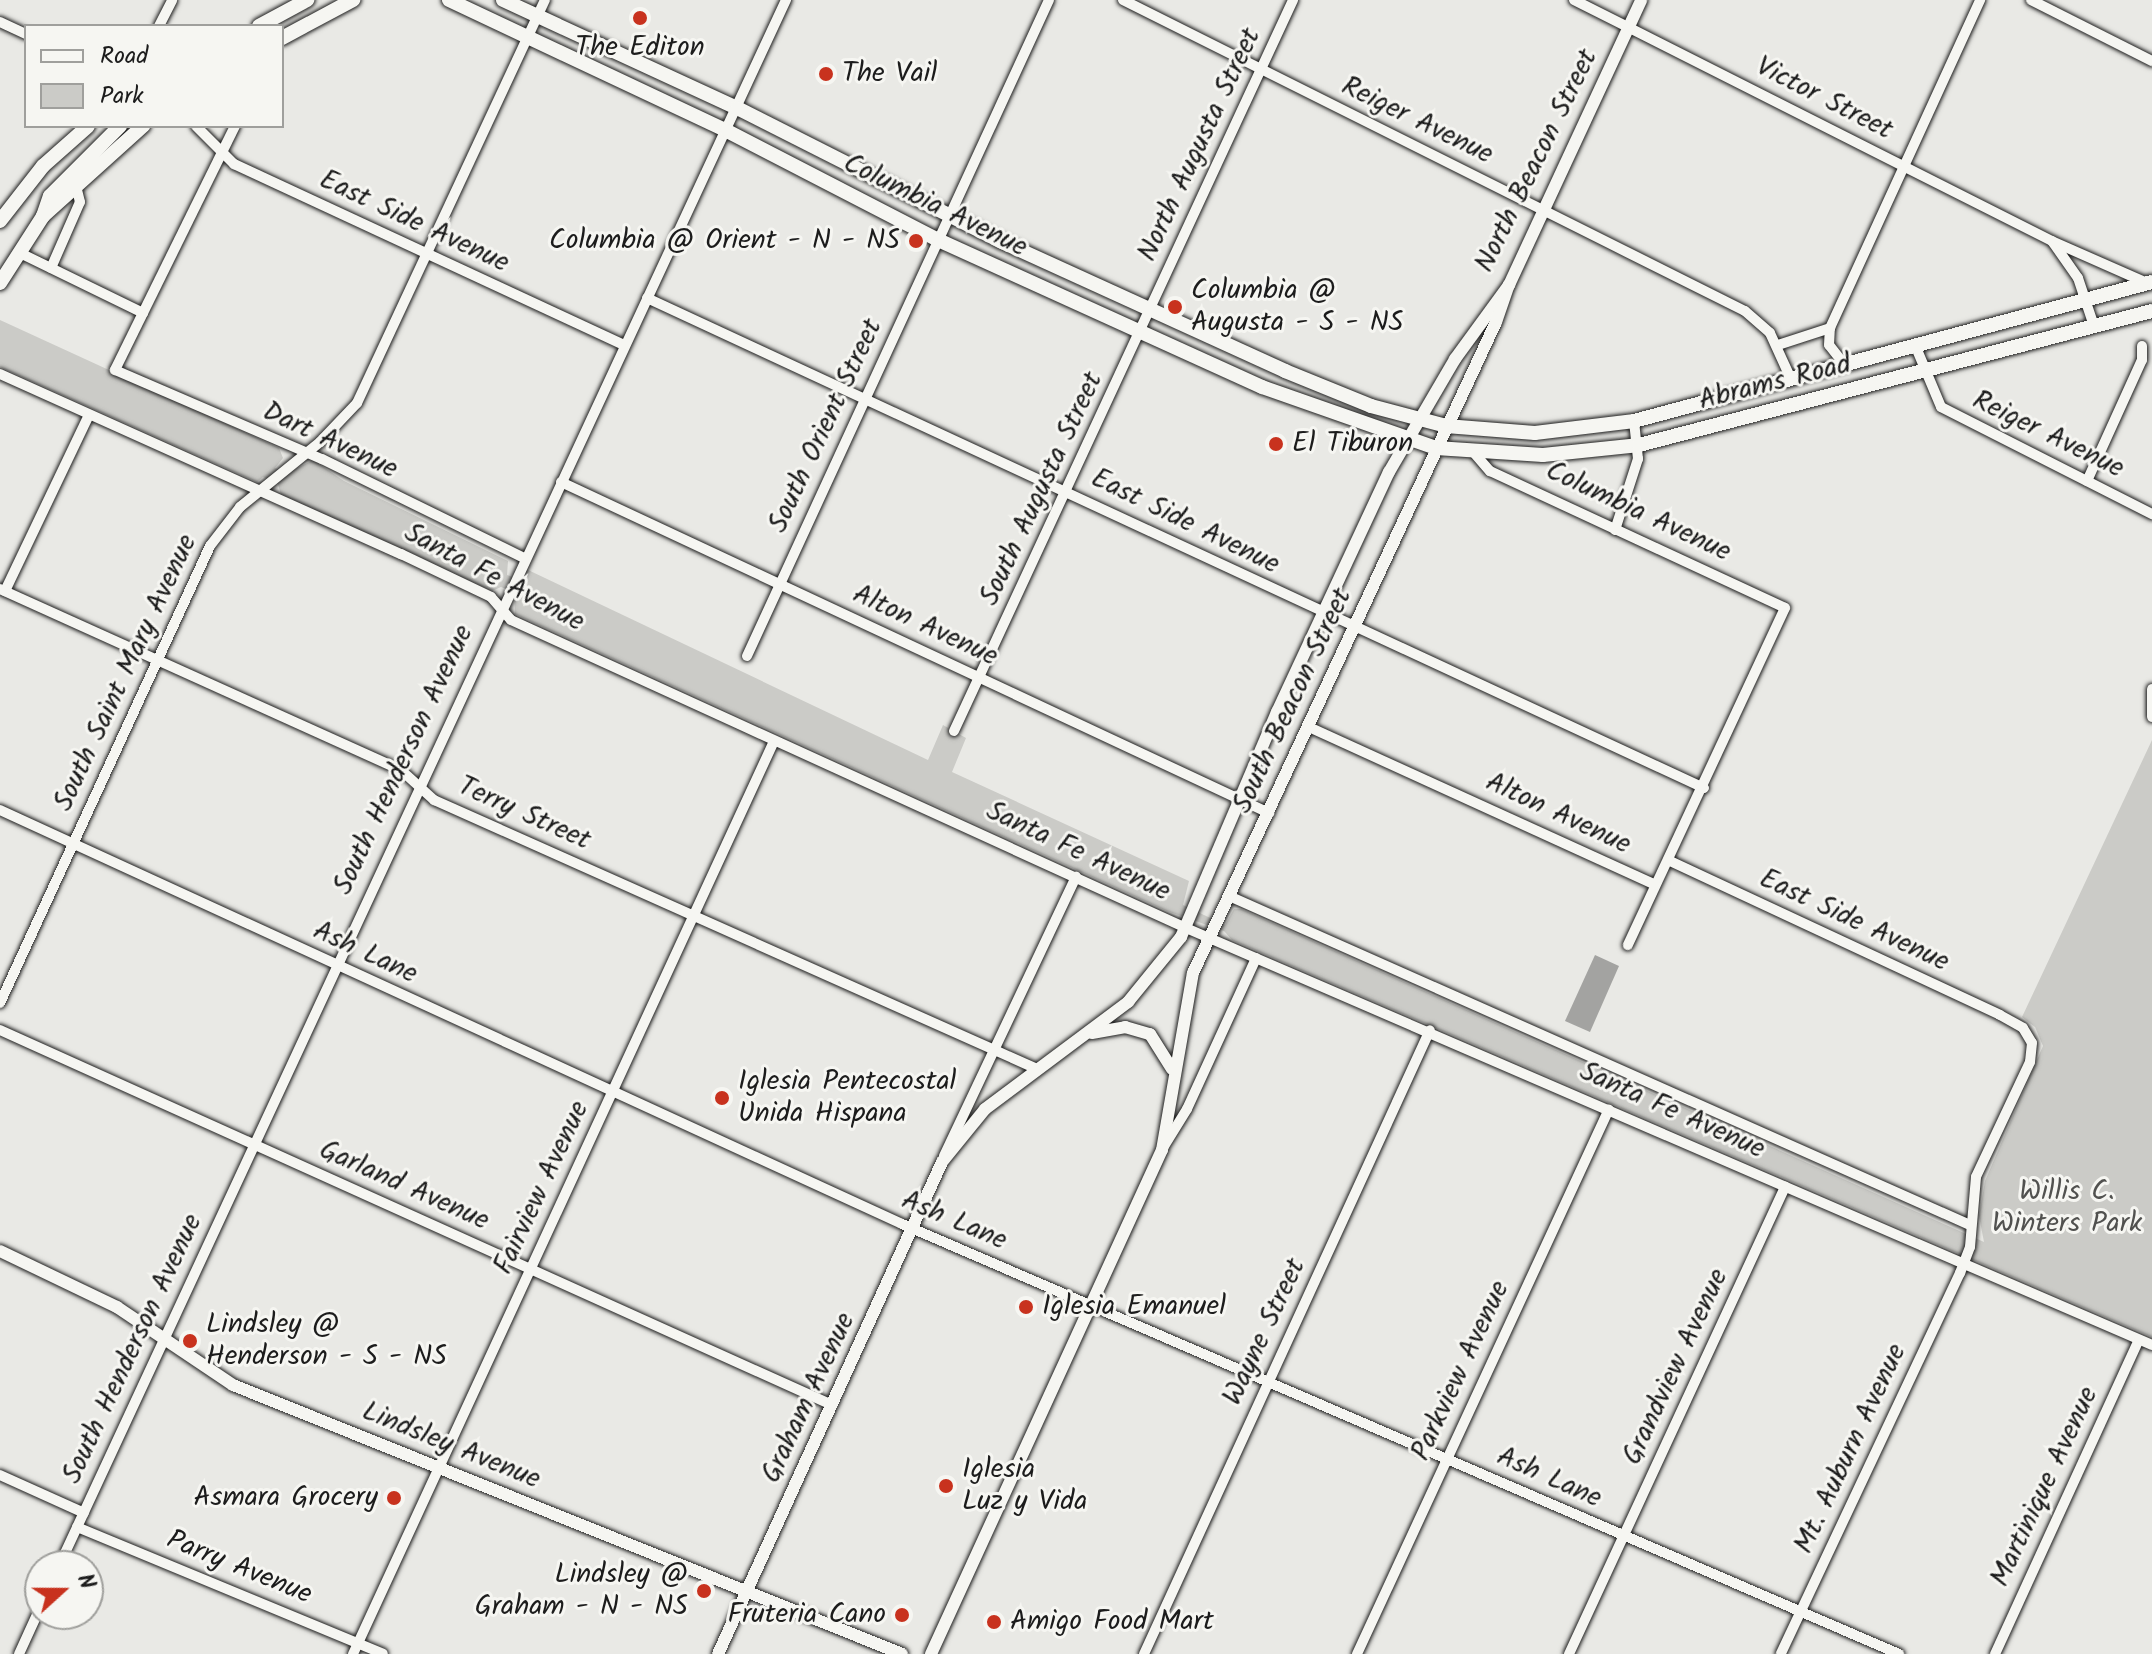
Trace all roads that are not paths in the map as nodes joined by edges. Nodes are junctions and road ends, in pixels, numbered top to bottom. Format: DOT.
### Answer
graph roads {
  1 [pos="172,0"];
  2 [pos="307,0"];
  3 [pos="353,0"];
  4 [pos="449,0"];
  5 [pos="503,0"];
  6 [pos="545,0"];
  7 [pos="786,0"];
  8 [pos="1049,0"];
  9 [pos="1123,0"];
  10 [pos="1293,0"];
  11 [pos="1574,0"];
  12 [pos="1641,0"];
  13 [pos="1980,0"];
  14 [pos="2031,0"];
  15 [pos="537,16"];
  16 [pos="0,22"];
  17 [pos="160,24"];
  18 [pos="263,24"];
  19 [pos="1629,27"];
  20 [pos="24,33"];
  21 [pos="527,36"];
  22 [pos="284,37"];
  23 [pos="2152,61"];
  24 [pos="1261,71"];
  25 [pos="737,108"];
  26 [pos="86,128"];
  27 [pos="118,128"];
  28 [pos="141,128"];
  29 [pos="198,128"];
  30 [pos="234,128"];
  31 [pos="727,131"];
  32 [pos="222,154"];
  33 [pos="1904,168"];
  34 [pos="76,186"];
  35 [pos="1543,210"];
  36 [pos="43,216"];
  37 [pos="947,216"];
  38 [pos="0,221"];
  39 [pos="936,239"];
  40 [pos="2052,241"];
  41 [pos="20,253"];
  42 [pos="428,256"];
  43 [pos="51,268"];
  44 [pos="0,283"];
  45 [pos="2150,283"];
  46 [pos="1509,285"];
  47 [pos="647,298"];
  48 [pos="2086,299"];
  49 [pos="1150,309"];
  50 [pos="2152,311"];
  51 [pos="143,313"];
  52 [pos="2094,326"];
  53 [pos="1830,328"];
  54 [pos="1140,332"];
  55 [pos="624,345"];
  56 [pos="1778,345"];
  57 [pos="1915,345"];
  58 [pos="2142,346"];
  59 [pos="1844,364"];
  60 [pos="1923,372"];
  61 [pos="0,374"];
  62 [pos="1791,379"];
  63 [pos="1812,399"];
  64 [pos="866,400"];
  65 [pos="89,415"];
  66 [pos="1418,421"];
  67 [pos="1634,421"];
  68 [pos="1446,426"];
  69 [pos="1406,440"];
  70 [pos="1639,445"];
  71 [pos="1436,448"];
  72 [pos="304,453"];
  73 [pos="1475,454"];
  74 [pos="2087,481"];
  75 [pos="561,482"];
  76 [pos="258,490"];
  77 [pos="1067,492"];
  78 [pos="2152,514"];
  79 [pos="1615,530"];
  80 [pos="524,558"];
  81 [pos="779,585"];
  82 [pos="3,590"];
  83 [pos="500,608"];
  84 [pos="1321,614"];
  85 [pos="1354,627"];
  86 [pos="747,656"];
  87 [pos="158,660"];
  88 [pos="981,678"];
  89 [pos="2152,689"];
  90 [pos="2150,713"];
  91 [pos="1309,727"];
  92 [pos="954,731"];
  93 [pos="774,741"];
  94 [pos="1704,788"];
  95 [pos="420,789"];
  96 [pos="1241,799"];
  97 [pos="0,810"];
  98 [pos="1269,813"];
  99 [pos="73,843"];
  100 [pos="1670,861"];
  101 [pos="1076,877"];
  102 [pos="1655,885"];
  103 [pos="1229,896"];
  104 [pos="692,916"];
  105 [pos="1186,928"];
  106 [pos="1209,938"];
  107 [pos="1628,945"];
  108 [pos="1256,958"];
  109 [pos="335,965"];
  110 [pos="0,1003"];
  111 [pos="2018,1024"];
  112 [pos="0,1030"];
  113 [pos="1430,1030"];
  114 [pos="1091,1034"];
  115 [pos="991,1048"];
  116 [pos="1037,1069"];
  117 [pos="1172,1069"];
  118 [pos="612,1093"];
  119 [pos="1609,1109"];
  120 [pos="253,1144"];
  121 [pos="1162,1150"];
  122 [pos="942,1162"];
  123 [pos="1785,1187"];
  124 [pos="1970,1225"];
  125 [pos="913,1229"];
  126 [pos="0,1251"];
  127 [pos="1964,1264"];
  128 [pos="531,1270"];
  129 [pos="1091,1305"];
  130 [pos="165,1338"];
  131 [pos="2139,1340"];
  132 [pos="2152,1345"];
  133 [pos="1267,1386"];
  134 [pos="832,1405"];
  135 [pos="1446,1459"];
  136 [pos="439,1467"];
  137 [pos="0,1475"];
  138 [pos="84,1513"];
  139 [pos="77,1527"];
  140 [pos="1623,1537"];
  141 [pos="66,1550"];
  142 [pos="747,1591"];
  143 [pos="1801,1612"];
  144 [pos="30,1630"];
  145 [pos="356,1649"];
  146 [pos="19,1654"];
  147 [pos="383,1654"];
  148 [pos="718,1654"];
  149 [pos="902,1654"];
  150 [pos="931,1654"];
  151 [pos="1144,1654"];
  152 [pos="1357,1654"];
  153 [pos="1569,1654"];
  154 [pos="1781,1654"];
  155 [pos="1899,1654"];
  156 [pos="1995,1654"];
  1 -- 17 [label="street"];
  2 -- 18 [label="main road"];
  3 -- 22 [label="main road"];
  4 -- 21 [label="main road, Columbia Avenue"];
  5 -- 15 [label="main road, Columbia Avenue"];
  6 -- 15 [label="street, South Saint Mary Avenue"];
  7 -- 25 [label="street, South Henderson Avenue"];
  8 -- 37 [label="street, South Orient Street"];
  9 -- 24 [label="street, Reiger Avenue"];
  10 -- 24 [label="street, North Augusta Street"];
  11 -- 19 [label="street, Victor Street"];
  12 -- 19 [label="street, North Beacon Street"];
  13 -- 33 [label="street"];
  14 -- 23 [label="street"];
  15 -- 21 [label="street, South Saint Mary Avenue"];
  15 -- 25 [label="main road, Columbia Avenue"];
  16 -- 20 [label="street"];
  19 -- 33 [label="street, Victor Street"];
  19 -- 35 [label="street, North Beacon Street"];
  21 -- 31 [label="main road, Columbia Avenue"];
  21 -- 42 [label="street, South Saint Mary Avenue"];
  24 -- 35 [label="street, Reiger Avenue"];
  24 -- 49 [label="street, North Augusta Street"];
  25 -- 31 [label="street, South Henderson Avenue"];
  25 -- 37 [label="main road, Columbia Avenue"];
  26 -- 38 [label="main road"];
  27 -- 36 [label="main road"];
  28 -- 34 [label="main road"];
  29 -- 32 [label="street, East Side Avenue"];
  30 -- 32 [label="street"];
  31 -- 39 [label="main road, Columbia Avenue"];
  31 -- 47 [label="street, South Henderson Avenue"];
  32 -- 42 [label="street, East Side Avenue"];
  32 -- 51 [label="street"];
  33 -- 40 [label="street, Victor Street"];
  33 -- 53 [label="street"];
  34 -- 36 [label="main road"];
  34 -- 43 [label="street"];
  35 -- 46 [label="street, North Beacon Street"];
  35 -- 56 [label="street, Reiger Avenue"];
  36 -- 41 [label="main road"];
  37 -- 39 [label="street, South Orient Street"];
  37 -- 49 [label="main road, Columbia Avenue"];
  39 -- 54 [label="main road, Columbia Avenue"];
  39 -- 64 [label="street, South Orient Street"];
  40 -- 45 [label="street, Victor Street"];
  40 -- 48 [label="street, Victor Street"];
  41 -- 43 [label="street"];
  41 -- 44 [label="main road"];
  42 -- 55 [label="street, East Side Avenue"];
  42 -- 72 [label="street, South Saint Mary Avenue"];
  43 -- 51 [label="street"];
  45 -- 48 [label="main road, Abrams Road"];
  46 -- 66 [label="street, North Beacon Street"];
  46 -- 68 [label="street, South Beacon Street"];
  47 -- 55 [label="street, South Henderson Avenue"];
  47 -- 64 [label="street, East Side Avenue"];
  48 -- 52 [label="street, Victor Street"];
  48 -- 57 [label="main road, Abrams Road"];
  49 -- 54 [label="street, South Augusta Street"];
  49 -- 66 [label="main road, Columbia Avenue"];
  50 -- 52 [label="main road, Abrams Road"];
  51 -- 72 [label="street, Dart Avenue"];
  52 -- 60 [label="main road, Abrams Road"];
  53 -- 56 [label="street"];
  53 -- 59 [label="street"];
  54 -- 69 [label="main road, Columbia Avenue"];
  54 -- 77 [label="street, South Augusta Street"];
  55 -- 75 [label="street, South Henderson Avenue"];
  56 -- 62 [label="street, Reiger Avenue"];
  57 -- 59 [label="main road, Abrams Road"];
  57 -- 60 [label="street, Reiger Avenue"];
  58 -- 74 [label="street"];
  59 -- 62 [label="main road, Abrams Road"];
  60 -- 63 [label="main road, Abrams Road"];
  60 -- 74 [label="street, Reiger Avenue"];
  61 -- 65 [label="street, Santa Fe Avenue"];
  62 -- 63 [label="main road"];
  62 -- 67 [label="main road, Abrams Road"];
  63 -- 70 [label="main road, Abrams Road"];
  64 -- 77 [label="street, East Side Avenue"];
  64 -- 81 [label="street, South Orient Street"];
  65 -- 76 [label="street, Santa Fe Avenue"];
  65 -- 82 [label="street"];
  66 -- 68 [label="main road, Abrams Road"];
  66 -- 69 [label="street, South Beacon Street"];
  67 -- 68 [label="main road, Abrams Road"];
  67 -- 70 [label="street"];
  68 -- 71 [label="street, South Beacon Street"];
  69 -- 71 [label="main road, Abrams Road"];
  69 -- 84 [label="street, South Beacon Street"];
  70 -- 73 [label="main road, Abrams Road"];
  70 -- 79 [label="street"];
  71 -- 73 [label="main road, Abrams Road"];
  71 -- 85 [label="street, South Beacon Street"];
  72 -- 76 [label="street, South Saint Mary Avenue"];
  72 -- 80 [label="street, Dart Avenue"];
  73 -- 79 [label="street, Columbia Avenue"];
  74 -- 78 [label="street, Reiger Avenue"];
  75 -- 80 [label="street, South Henderson Avenue"];
  75 -- 81 [label="street, Alton Avenue"];
  76 -- 83 [label="street, Santa Fe Avenue"];
  76 -- 87 [label="street, South Saint Mary Avenue"];
  77 -- 84 [label="street, East Side Avenue"];
  77 -- 88 [label="street, South Augusta Street"];
  79 -- 94 [label="street, Columbia Avenue"];
  80 -- 83 [label="street, South Henderson Avenue"];
  81 -- 86 [label="street, South Orient Street"];
  81 -- 88 [label="street, Alton Avenue"];
  82 -- 87 [label="street, Terry Street"];
  83 -- 93 [label="street, Santa Fe Avenue"];
  83 -- 95 [label="street, South Henderson Avenue"];
  84 -- 85 [label="street, East Side Avenue"];
  84 -- 96 [label="street, South Beacon Street"];
  85 -- 91 [label="street, South Beacon Street"];
  85 -- 94 [label="street, East Side Avenue"];
  87 -- 95 [label="street, Terry Street"];
  87 -- 99 [label="street, South Saint Mary Avenue"];
  88 -- 92 [label="street, South Augusta Street"];
  88 -- 96 [label="street, Alton Avenue"];
  89 -- 90 [label="street"];
  91 -- 98 [label="street, South Beacon Street"];
  91 -- 102 [label="street, Alton Avenue"];
  93 -- 101 [label="street, Santa Fe Avenue"];
  93 -- 104 [label="street, Fairview Avenue"];
  94 -- 100 [label="street"];
  95 -- 104 [label="street, Terry Street"];
  95 -- 109 [label="street, South Henderson Avenue"];
  96 -- 98 [label="street, Alton Avenue"];
  96 -- 105 [label="street, South Beacon Street"];
  97 -- 99 [label="street, Ash Lane"];
  98 -- 103 [label="street, South Beacon Street"];
  99 -- 109 [label="street, Ash Lane"];
  99 -- 110 [label="street, South Saint Mary Avenue"];
  100 -- 102 [label="street"];
  100 -- 111 [label="street, East Side Avenue"];
  101 -- 105 [label="street, Santa Fe Avenue"];
  101 -- 115 [label="street, Graham Avenue"];
  102 -- 107 [label="street"];
  103 -- 106 [label="street, South Beacon Street"];
  103 -- 124 [label="street, Santa Fe Avenue"];
  104 -- 115 [label="street, Terry Street"];
  104 -- 118 [label="street, Fairview Avenue"];
  105 -- 106 [label="street, Santa Fe Avenue"];
  105 -- 114 [label="street, Graham Avenue"];
  106 -- 108 [label="street, Santa Fe Avenue"];
  106 -- 117 [label="street, South Beacon Street"];
  108 -- 113 [label="street, Santa Fe Avenue"];
  108 -- 121 [label="street, South Beacon Street"];
  109 -- 118 [label="street, Ash Lane"];
  109 -- 120 [label="street, South Henderson Avenue"];
  111 -- 124 [label="street, Mt. Auburn Avenue"];
  112 -- 120 [label="street, Garland Avenue"];
  113 -- 119 [label="street, Santa Fe Avenue"];
  113 -- 133 [label="street, Wayne Street"];
  114 -- 116 [label="street, Graham Avenue"];
  114 -- 117 [label="street"];
  115 -- 116 [label="street, Terry Street"];
  115 -- 122 [label="street, Graham Avenue"];
  116 -- 122 [label="street, Graham Avenue"];
  117 -- 121 [label="street, South Beacon Street"];
  118 -- 125 [label="street, Ash Lane"];
  118 -- 128 [label="street, Fairview Avenue"];
  119 -- 123 [label="street, Santa Fe Avenue"];
  119 -- 135 [label="street, Parkview Avenue"];
  120 -- 128 [label="street, Garland Avenue"];
  120 -- 130 [label="street, South Henderson Avenue"];
  121 -- 129 [label="street, South Beacon Street"];
  122 -- 125 [label="street, Graham Avenue"];
  123 -- 127 [label="street, Santa Fe Avenue"];
  123 -- 140 [label="street, Grandview Avenue"];
  124 -- 127 [label="street, Mt. Auburn Avenue"];
  125 -- 129 [label="street, Ash Lane"];
  125 -- 134 [label="street, Graham Avenue"];
  126 -- 130 [label="street, Lindsley Avenue"];
  127 -- 131 [label="street, Santa Fe Avenue"];
  127 -- 143 [label="street, Mt. Auburn Avenue"];
  128 -- 134 [label="street, Garland Avenue"];
  128 -- 136 [label="street, Fairview Avenue"];
  129 -- 133 [label="street, Ash Lane"];
  129 -- 150 [label="street, South Beacon Street"];
  130 -- 136 [label="street, Lindsley Avenue"];
  130 -- 138 [label="street, South Henderson Avenue"];
  131 -- 132 [label="street, Santa Fe Avenue"];
  131 -- 156 [label="street, Martinique Avenue"];
  133 -- 135 [label="street, Ash Lane"];
  133 -- 151 [label="street, Wayne Street"];
  134 -- 142 [label="street, Graham Avenue"];
  135 -- 140 [label="street, Ash Lane"];
  135 -- 152 [label="street, Parkview Avenue"];
  136 -- 142 [label="street, Lindsley Avenue"];
  136 -- 145 [label="street, Fairview Avenue"];
  137 -- 138 [label="street"];
  138 -- 139 [label="street, South Henderson Avenue"];
  139 -- 141 [label="street, South Henderson Avenue"];
  139 -- 145 [label="street, Parry Avenue"];
  140 -- 143 [label="street, Ash Lane"];
  140 -- 153 [label="street, Grandview Avenue"];
  142 -- 148 [label="street, Graham Avenue"];
  142 -- 149 [label="street, Lindsley Avenue"];
  143 -- 154 [label="street, Mt. Auburn Avenue"];
  143 -- 155 [label="street, Ash Lane"];
  144 -- 146 [label="street"];
  145 -- 147 [label="street, Parry Avenue"];
}
